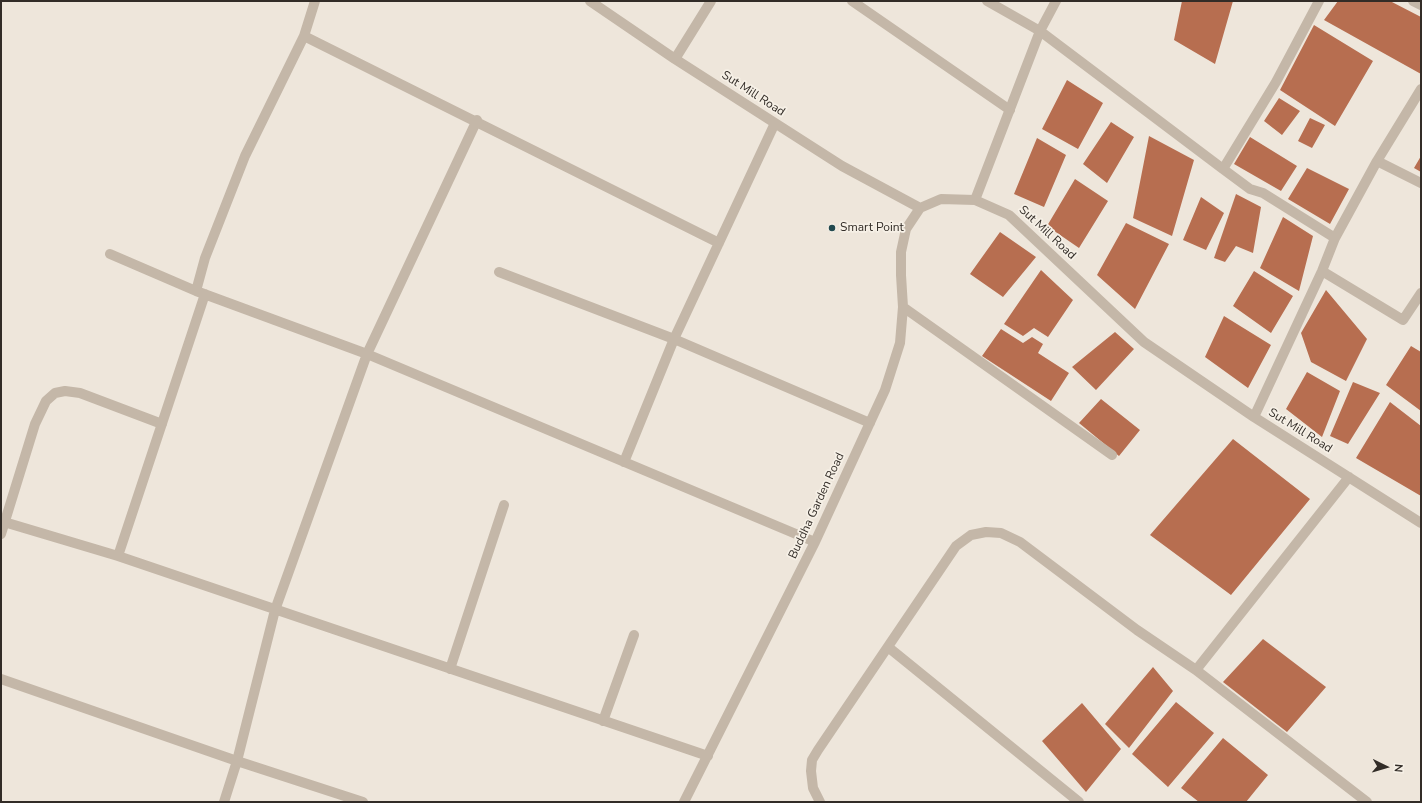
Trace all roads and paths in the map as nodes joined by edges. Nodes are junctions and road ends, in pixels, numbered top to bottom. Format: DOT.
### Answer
graph roads {
  1 [pos="315,1"];
  2 [pos="590,1"];
  3 [pos="711,1"];
  4 [pos="852,1"];
  5 [pos="987,1"];
  6 [pos="1056,1"];
  7 [pos="1319,1"];
  8 [pos="1413,1"];
  9 [pos="1421,5"];
  10 [pos="1040,31"];
  11 [pos="304,36"];
  12 [pos="675,59"];
  13 [pos="1421,89"];
  14 [pos="1010,110"];
  15 [pos="477,120"];
  16 [pos="775,123"];
  17 [pos="1377,161"];
  18 [pos="1223,169"];
  19 [pos="1421,183"];
  20 [pos="975,200"];
  21 [pos="920,208"];
  22 [pos="1335,238"];
  23 [pos="719,242"];
  24 [pos="110,254"];
  25 [pos="1322,271"];
  26 [pos="499,272"];
  27 [pos="200,292"];
  28 [pos="1421,293"];
  29 [pos="903,306"];
  30 [pos="674,339"];
  31 [pos="367,354"];
  32 [pos="1254,417"];
  33 [pos="870,423"];
  34 [pos="162,424"];
  35 [pos="1112,455"];
  36 [pos="624,462"];
  37 [pos="1349,477"];
  38 [pos="504,505"];
  39 [pos="2,521"];
  40 [pos="1421,523"];
  41 [pos="1,534"];
  42 [pos="815,542"];
  43 [pos="118,556"];
  44 [pos="275,610"];
  45 [pos="634,635"];
  46 [pos="888,647"];
  47 [pos="450,669"];
  48 [pos="1196,670"];
  49 [pos="1,679"];
  50 [pos="603,721"];
  51 [pos="708,756"];
  52 [pos="237,761"];
  53 [pos="224,802"];
  54 [pos="363,802"];
  55 [pos="684,802"];
  56 [pos="820,802"];
  57 [pos="1079,802"];
  58 [pos="1367,802"];
  1 -- 11 [label="street"];
  2 -- 12 [label="street, Sut Mill Road"];
  3 -- 12 [label="street"];
  4 -- 14 [label="street"];
  5 -- 10 [label="street"];
  6 -- 10 [label="street"];
  7 -- 18 [label="street"];
  8 -- 9 [label="street"];
  10 -- 14 [label="street"];
  10 -- 18 [label="street"];
  11 -- 15 [label="street"];
  11 -- 27 [label="street"];
  12 -- 16 [label="street, Sut Mill Road"];
  13 -- 17 [label="street"];
  14 -- 20 [label="street"];
  15 -- 23 [label="street"];
  15 -- 31 [label="street"];
  16 -- 21 [label="street, Sut Mill Road"];
  16 -- 23 [label="street"];
  17 -- 19 [label="street"];
  17 -- 22 [label="street"];
  18 -- 22 [label="street"];
  20 -- 21 [label="street, Sut Mill Road"];
  20 -- 32 [label="street, Sut Mill Road"];
  21 -- 29 [label="street, Buddha Garden Road"];
  22 -- 25 [label="street"];
  23 -- 30 [label="street"];
  24 -- 27 [label="street"];
  25 -- 28 [label="street"];
  25 -- 32 [label="street"];
  26 -- 30 [label="street"];
  27 -- 31 [label="street"];
  27 -- 34 [label="street"];
  29 -- 33 [label="street, Buddha Garden Road"];
  29 -- 35 [label="street"];
  30 -- 33 [label="street"];
  30 -- 36 [label="street"];
  31 -- 36 [label="street"];
  31 -- 44 [label="street"];
  32 -- 37 [label="street, Sut Mill Road"];
  33 -- 42 [label="street, Buddha Garden Road"];
  34 -- 39 [label="street"];
  34 -- 43 [label="street"];
  36 -- 42 [label="street"];
  37 -- 40 [label="street, Sut Mill Road"];
  37 -- 48 [label="street"];
  38 -- 47 [label="street"];
  39 -- 41 [label="street"];
  39 -- 43 [label="street"];
  42 -- 51 [label="street, Buddha Garden Road"];
  43 -- 44 [label="street"];
  44 -- 47 [label="street"];
  44 -- 52 [label="street"];
  45 -- 50 [label="street"];
  46 -- 48 [label="street"];
  46 -- 56 [label="street"];
  46 -- 57 [label="street"];
  47 -- 50 [label="street"];
  48 -- 58 [label="street"];
  49 -- 52 [label="street"];
  50 -- 51 [label="street"];
  51 -- 55 [label="street, Buddha Garden Road"];
  52 -- 53 [label="street"];
  52 -- 54 [label="street"];
}
